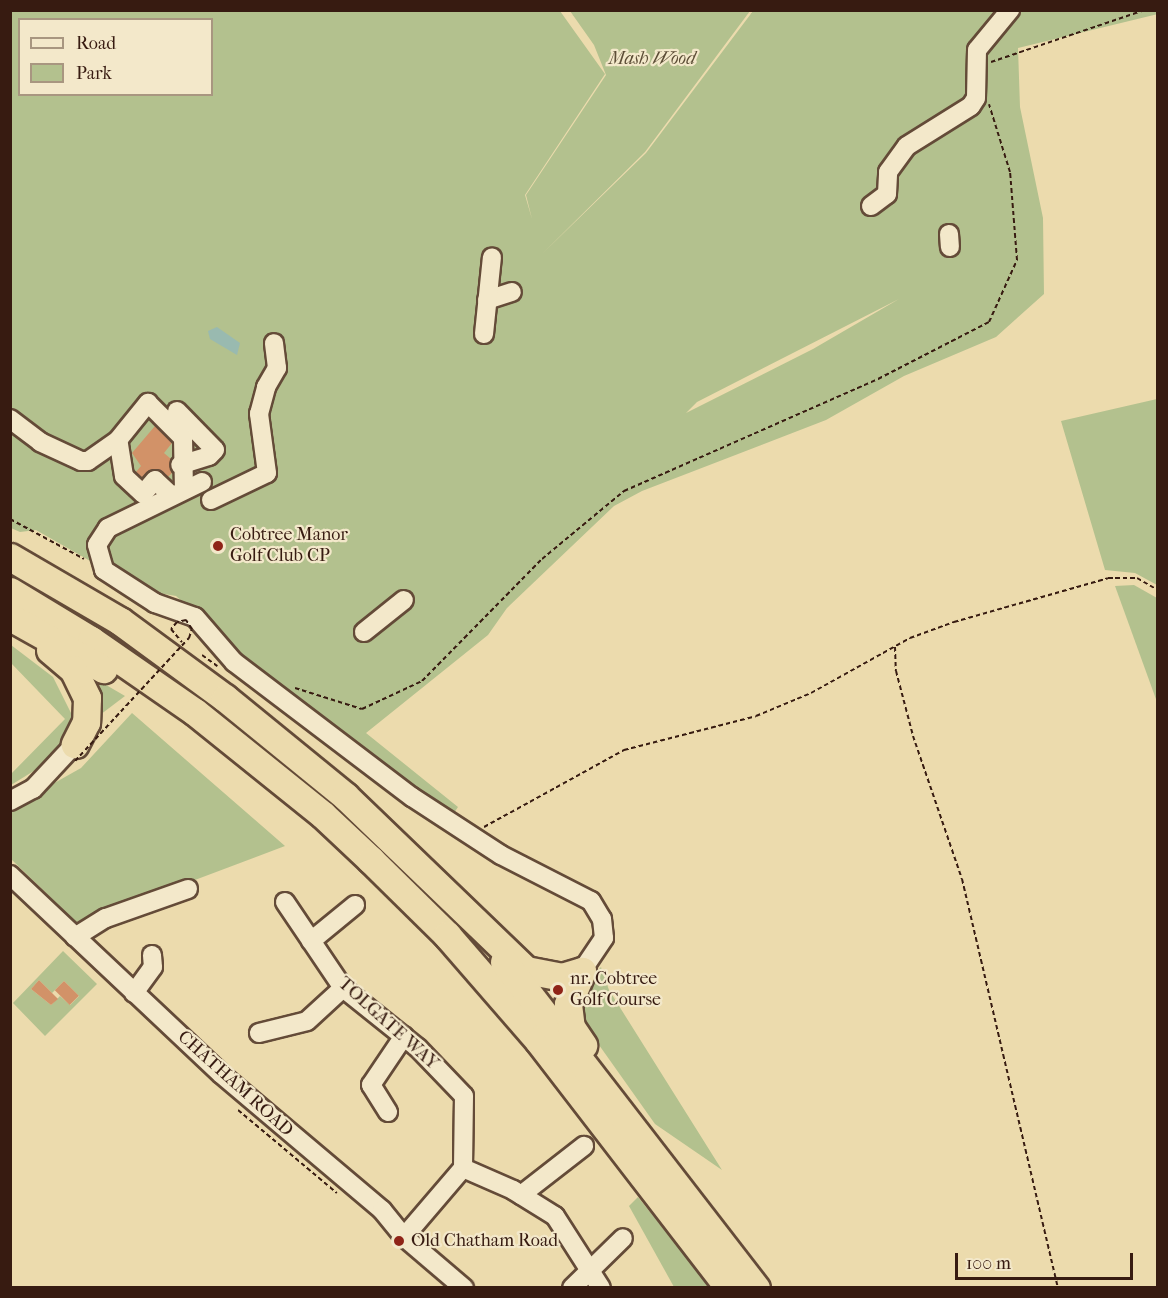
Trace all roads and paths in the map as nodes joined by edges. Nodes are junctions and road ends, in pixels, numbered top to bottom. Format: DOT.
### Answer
graph roads {
  1 [pos="1010,10"];
  2 [pos="1145,10"];
  3 [pos="987,71"];
  4 [pos="988,100"];
  5 [pos="871,207"];
  6 [pos="492,256"];
  7 [pos="512,292"];
  8 [pos="487,300"];
  9 [pos="484,334"];
  10 [pos="274,343"];
  11 [pos="177,411"];
  12 [pos="10,418"];
  13 [pos="118,440"];
  14 [pos="180,465"];
  15 [pos="202,482"];
  16 [pos="178,493"];
  17 [pos="211,500"];
  18 [pos="10,519"];
  19 [pos="10,549"];
  20 [pos="10,557"];
  21 [pos="104,570"];
  22 [pos="38,572"];
  23 [pos="1158,590"];
  24 [pos="10,591"];
  25 [pos="404,600"];
  26 [pos="10,617"];
  27 [pos="10,626"];
  28 [pos="364,632"];
  29 [pos="182,642"];
  30 [pos="896,646"];
  31 [pos="294,688"];
  32 [pos="75,753"];
  33 [pos="289,787"];
  34 [pos="10,801"];
  35 [pos="471,835"];
  36 [pos="10,875"];
  37 [pos="188,889"];
  38 [pos="445,893"];
  39 [pos="285,902"];
  40 [pos="355,905"];
  41 [pos="75,937"];
  42 [pos="311,941"];
  43 [pos="152,955"];
  44 [pos="582,971"];
  45 [pos="343,988"];
  46 [pos="134,993"];
  47 [pos="259,1033"];
  48 [pos="404,1036"];
  49 [pos="388,1112"];
  50 [pos="584,1146"];
  51 [pos="463,1168"];
  52 [pos="522,1195"];
  53 [pos="684,1199"];
  54 [pos="404,1237"];
  55 [pos="623,1238"];
  56 [pos="590,1271"];
  57 [pos="464,1287"];
  58 [pos="572,1287"];
  59 [pos="601,1287"];
  60 [pos="729,1287"];
  61 [pos="756,1287"];
  62 [pos="1058,1287"];
  1 -- 5 [label="street"];
  2 -- 3 [label="path"];
  4 -- 31 [label="path"];
  6 -- 8 [label="street"];
  7 -- 8 [label="street"];
  8 -- 9 [label="street"];
  10 -- 17 [label="street"];
  11 -- 14 [label="street"];
  12 -- 13 [label="street"];
  13 -- 14 [label="street"];
  13 -- 16 [label="street"];
  14 -- 16 [label="street"];
  15 -- 16 [label="street"];
  16 -- 21 [label="street"];
  18 -- 21 [label="path"];
  19 -- 22 [label="highway"];
  20 -- 22 [label="highway"];
  21 -- 35 [label="street"];
  22 -- 38 [label="highway"];
  23 -- 30 [label="path"];
  24 -- 33 [label="highway"];
  25 -- 28 [label="street"];
  26 -- 33 [label="highway"];
  27 -- 32 [label="highway"];
  29 -- 32 [label="path, bridge"];
  30 -- 35 [label="path"];
  30 -- 62 [label="path"];
  32 -- 34 [label="street"];
  33 -- 60 [label="highway"];
  35 -- 44 [label="street"];
  36 -- 41 [label="street, CHATHAM ROAD"];
  37 -- 41 [label="street"];
  38 -- 44 [label="highway"];
  38 -- 53 [label="highway"];
  39 -- 42 [label="street, TOLGATE WAY"];
  40 -- 42 [label="street"];
  41 -- 46 [label="street, CHATHAM ROAD"];
  42 -- 45 [label="street, TOLGATE WAY"];
  43 -- 46 [label="street"];
  44 -- 53 [label="highway"];
  45 -- 47 [label="street"];
  45 -- 48 [label="street, TOLGATE WAY"];
  46 -- 54 [label="street, CHATHAM ROAD"];
  48 -- 49 [label="street"];
  48 -- 51 [label="street, TOLGATE WAY"];
  50 -- 52 [label="street"];
  51 -- 52 [label="street"];
  51 -- 54 [label="street"];
  52 -- 56 [label="street"];
  53 -- 61 [label="highway"];
  54 -- 57 [label="street, CHATHAM ROAD"];
  55 -- 56 [label="street"];
  56 -- 58 [label="street"];
  56 -- 59 [label="street"];
}
